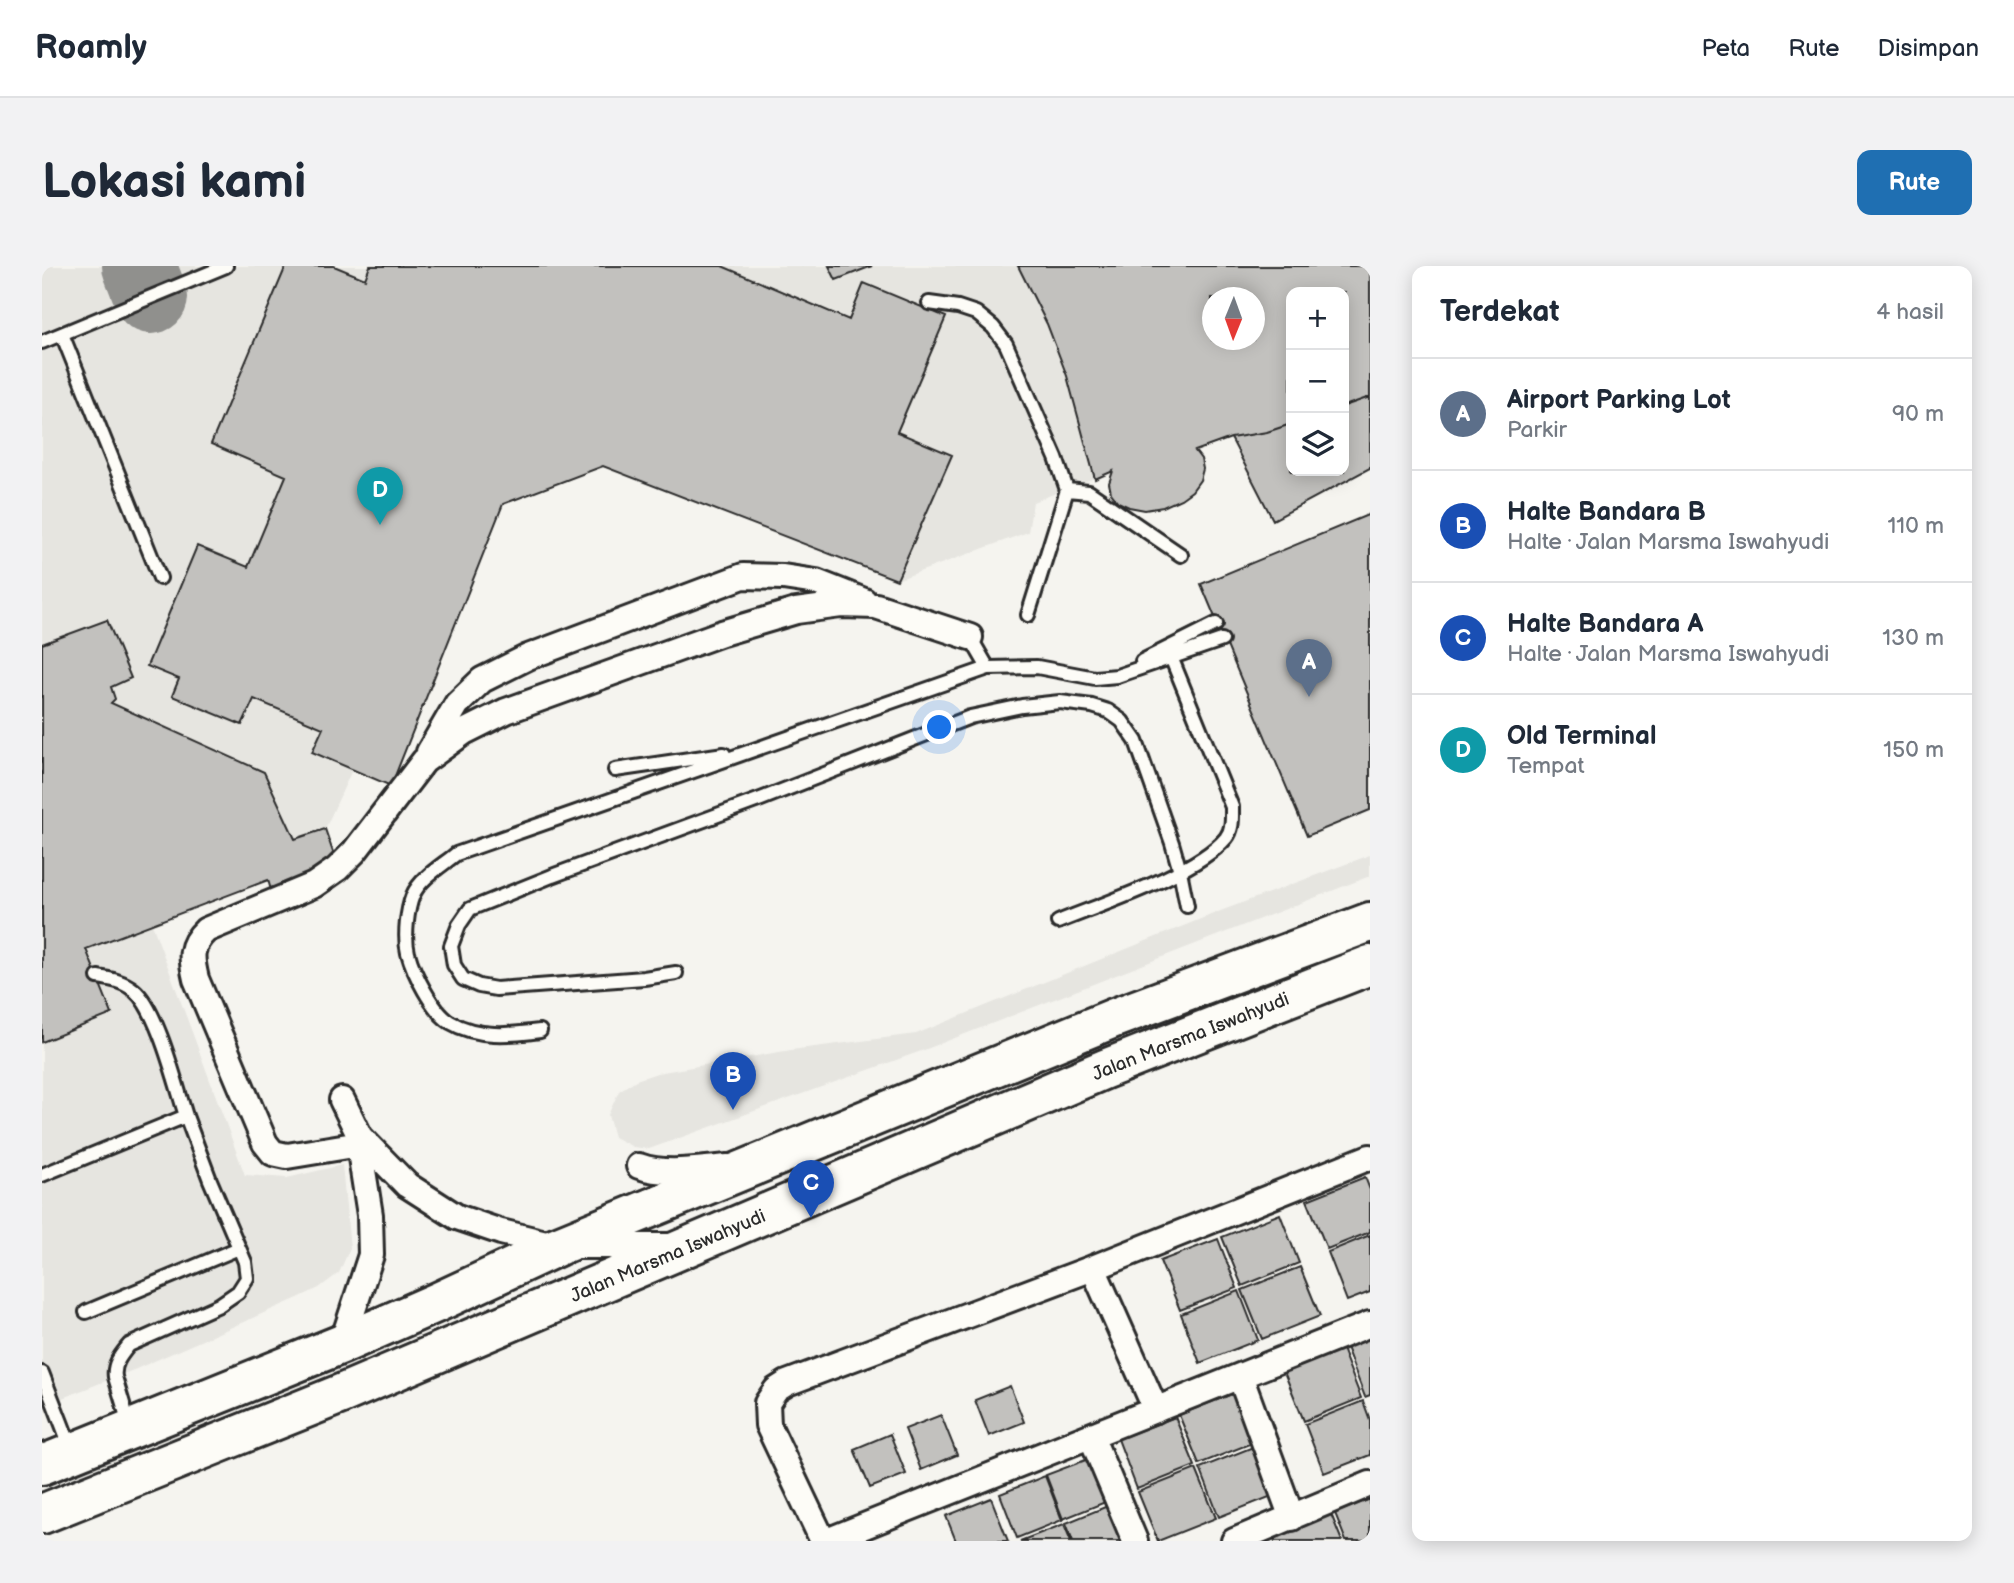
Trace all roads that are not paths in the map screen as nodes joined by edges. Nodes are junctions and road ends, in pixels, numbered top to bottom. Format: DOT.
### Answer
graph roads {
  1 [pos="226,266"];
  2 [pos="929,303"];
  3 [pos="62,334"];
  4 [pos="42,342"];
  5 [pos="1067,490"];
  6 [pos="1181,555"];
  7 [pos="160,578"];
  8 [pos="876,606"];
  9 [pos="1028,615"];
  10 [pos="1216,624"];
  11 [pos="971,637"];
  12 [pos="1222,640"];
  13 [pos="1171,657"];
  14 [pos="988,668"];
  15 [pos="1117,676"];
  16 [pos="752,750"];
  17 [pos="424,761"];
  18 [pos="615,770"];
  19 [pos="1180,871"];
  20 [pos="1187,906"];
  21 [pos="1058,922"];
  22 [pos="1370,922"];
  23 [pos="1370,965"];
  24 [pos="676,973"];
  25 [pos="98,977"];
  26 [pos="540,1031"];
  27 [pos="342,1100"];
  28 [pos="186,1116"];
  29 [pos="362,1142"];
  30 [pos="1370,1157"];
  31 [pos="759,1165"];
  32 [pos="639,1166"];
  33 [pos="42,1175"];
  34 [pos="693,1245"];
  35 [pos="558,1246"];
  36 [pos="239,1248"];
  37 [pos="1093,1268"];
  38 [pos="86,1312"];
  39 [pos="1370,1324"];
  40 [pos="342,1344"];
  41 [pos="42,1374"];
  42 [pos="1240,1376"];
  43 [pos="1156,1409"];
  44 [pos="131,1430"];
  45 [pos="1090,1436"];
  46 [pos="58,1459"];
  47 [pos="1370,1484"];
  48 [pos="42,1514"];
  49 [pos="1292,1518"];
  50 [pos="825,1541"];
  51 [pos="1135,1541"];
  52 [pos="1234,1541"];
  1 -- 3 [label="lane"];
  2 -- 5 [label="lane"];
  3 -- 4 [label="lane"];
  3 -- 7 [label="lane"];
  5 -- 6 [label="lane"];
  5 -- 9 [label="lane"];
  8 -- 11 [label="street"];
  8 -- 17 [label="street"];
  8 -- 17 [label="street"];
  10 -- 15 [label="lane"];
  11 -- 14 [label="lane"];
  12 -- 13 [label="lane"];
  13 -- 15 [label="lane"];
  13 -- 19 [label="lane"];
  14 -- 15 [label="lane"];
  14 -- 16 [label="lane"];
  16 -- 18 [label="lane"];
  16 -- 26 [label="lane"];
  17 -- 29 [label="street"];
  19 -- 20 [label="lane"];
  19 -- 21 [label="lane"];
  19 -- 24 [label="lane"];
  22 -- 31 [label="highway, Jalan Marsma Iswahyudi"];
  23 -- 34 [label="highway, Jalan Marsma Iswahyudi"];
  25 -- 28 [label="lane"];
  27 -- 29 [label="street"];
  28 -- 33 [label="lane"];
  28 -- 36 [label="lane"];
  29 -- 35 [label="street"];
  29 -- 40 [label="street"];
  30 -- 37 [label="street"];
  31 -- 32 [label="street"];
  31 -- 35 [label="highway, Jalan Marsma Iswahyudi"];
  34 -- 35 [label="street"];
  34 -- 48 [label="highway, Jalan Marsma Iswahyudi"];
  35 -- 40 [label="highway, Jalan Marsma Iswahyudi"];
  36 -- 38 [label="lane"];
  36 -- 44 [label="lane"];
  37 -- 43 [label="street"];
  37 -- 50 [label="street"];
  39 -- 42 [label="street"];
  40 -- 44 [label="highway, Jalan Marsma Iswahyudi"];
  41 -- 46 [label="lane"];
  42 -- 43 [label="street"];
  42 -- 49 [label="street"];
  43 -- 45 [label="street"];
  44 -- 46 [label="highway, Jalan Marsma Iswahyudi"];
  45 -- 50 [label="street"];
  45 -- 51 [label="street"];
  47 -- 49 [label="street"];
  49 -- 52 [label="street"];
}
